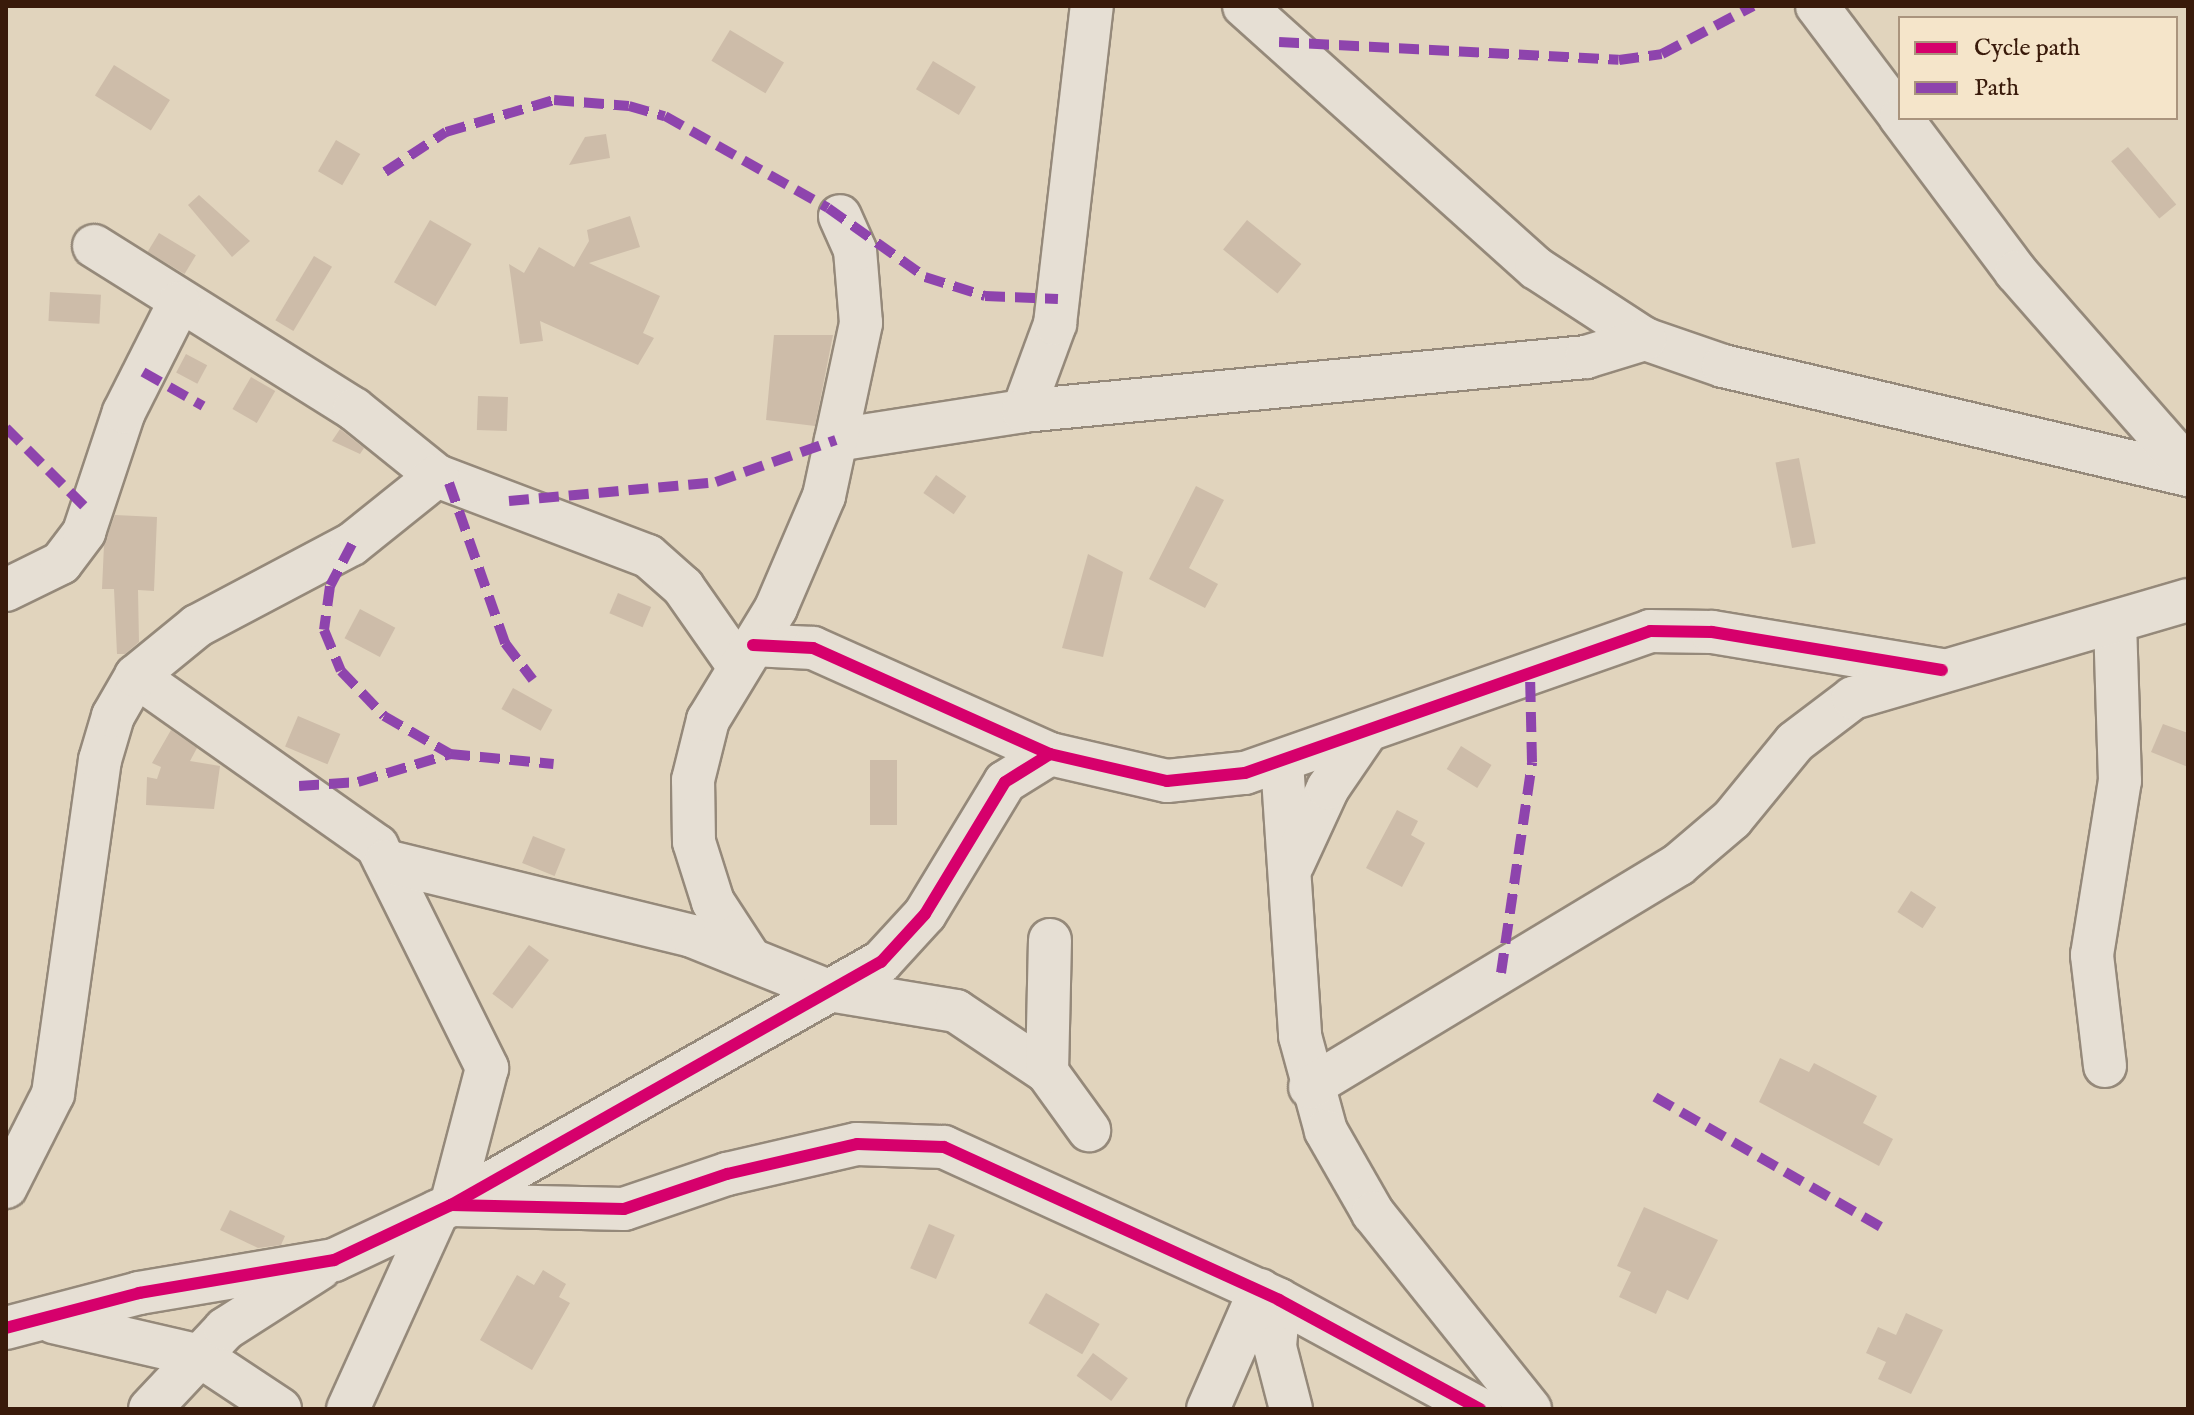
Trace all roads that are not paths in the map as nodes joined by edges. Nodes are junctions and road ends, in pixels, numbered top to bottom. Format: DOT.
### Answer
graph roads {
  1 [pos="1092,6"];
  2 [pos="1244,6"];
  3 [pos="1817,6"];
  4 [pos="1898,113"];
  5 [pos="1903,120"];
  6 [pos="840,216"];
  7 [pos="94,246"];
  8 [pos="179,303"];
  9 [pos="1645,339"];
  10 [pos="1023,411"];
  11 [pos="836,440"];
  12 [pos="2188,468"];
  13 [pos="2188,475"];
  14 [pos="437,476"];
  15 [pos="6,590"];
  16 [pos="2188,600"];
  17 [pos="2115,623"];
  18 [pos="746,656"];
  19 [pos="1942,670"];
  20 [pos="136,676"];
  21 [pos="1367,731"];
  22 [pos="1050,754"];
  23 [pos="1282,762"];
  24 [pos="385,861"];
  25 [pos="1289,873"];
  26 [pos="1050,940"];
  27 [pos="747,954"];
  28 [pos="823,989"];
  29 [pos="2105,1066"];
  30 [pos="1047,1072"];
  31 [pos="1310,1087"];
  32 [pos="1089,1130"];
  33 [pos="6,1187"];
  34 [pos="444,1208"];
  35 [pos="334,1260"];
  36 [pos="1270,1295"];
  37 [pos="17,1322"];
  38 [pos="200,1356"];
  39 [pos="150,1409"];
  40 [pos="280,1409"];
  41 [pos="348,1409"];
  42 [pos="1208,1409"];
  43 [pos="1291,1409"];
  44 [pos="1480,1409"];
  45 [pos="1530,1409"];
  1 -- 10 [label="street"];
  2 -- 9 [label="street"];
  3 -- 4 [label="street"];
  5 -- 12 [label="street"];
  6 -- 11 [label="street"];
  7 -- 8 [label="street"];
  8 -- 14 [label="street"];
  8 -- 15 [label="street"];
  9 -- 10 [label="street"];
  9 -- 13 [label="street"];
  10 -- 11 [label="street"];
  11 -- 18 [label="street"];
  14 -- 18 [label="street"];
  14 -- 20 [label="street"];
  16 -- 17 [label="street"];
  17 -- 19 [label="street"];
  17 -- 29 [label="street"];
  18 -- 22 [label="street"];
  18 -- 27 [label="street"];
  19 -- 21 [label="street"];
  19 -- 31 [label="street"];
  20 -- 24 [label="street"];
  20 -- 33 [label="street"];
  21 -- 23 [label="street"];
  21 -- 25 [label="street"];
  22 -- 23 [label="street"];
  22 -- 28 [label="street"];
  23 -- 25 [label="street"];
  24 -- 27 [label="street"];
  24 -- 34 [label="street"];
  25 -- 31 [label="street"];
  26 -- 30 [label="street"];
  27 -- 28 [label="street"];
  28 -- 30 [label="street"];
  28 -- 34 [label="street"];
  30 -- 32 [label="street"];
  31 -- 45 [label="street"];
  34 -- 35 [label="street"];
  34 -- 36 [label="street"];
  34 -- 41 [label="street"];
  35 -- 37 [label="street"];
  35 -- 38 [label="street"];
  36 -- 42 [label="street"];
  36 -- 43 [label="street"];
  36 -- 44 [label="street"];
  37 -- 38 [label="street"];
  38 -- 39 [label="street"];
  38 -- 40 [label="street"];
}
